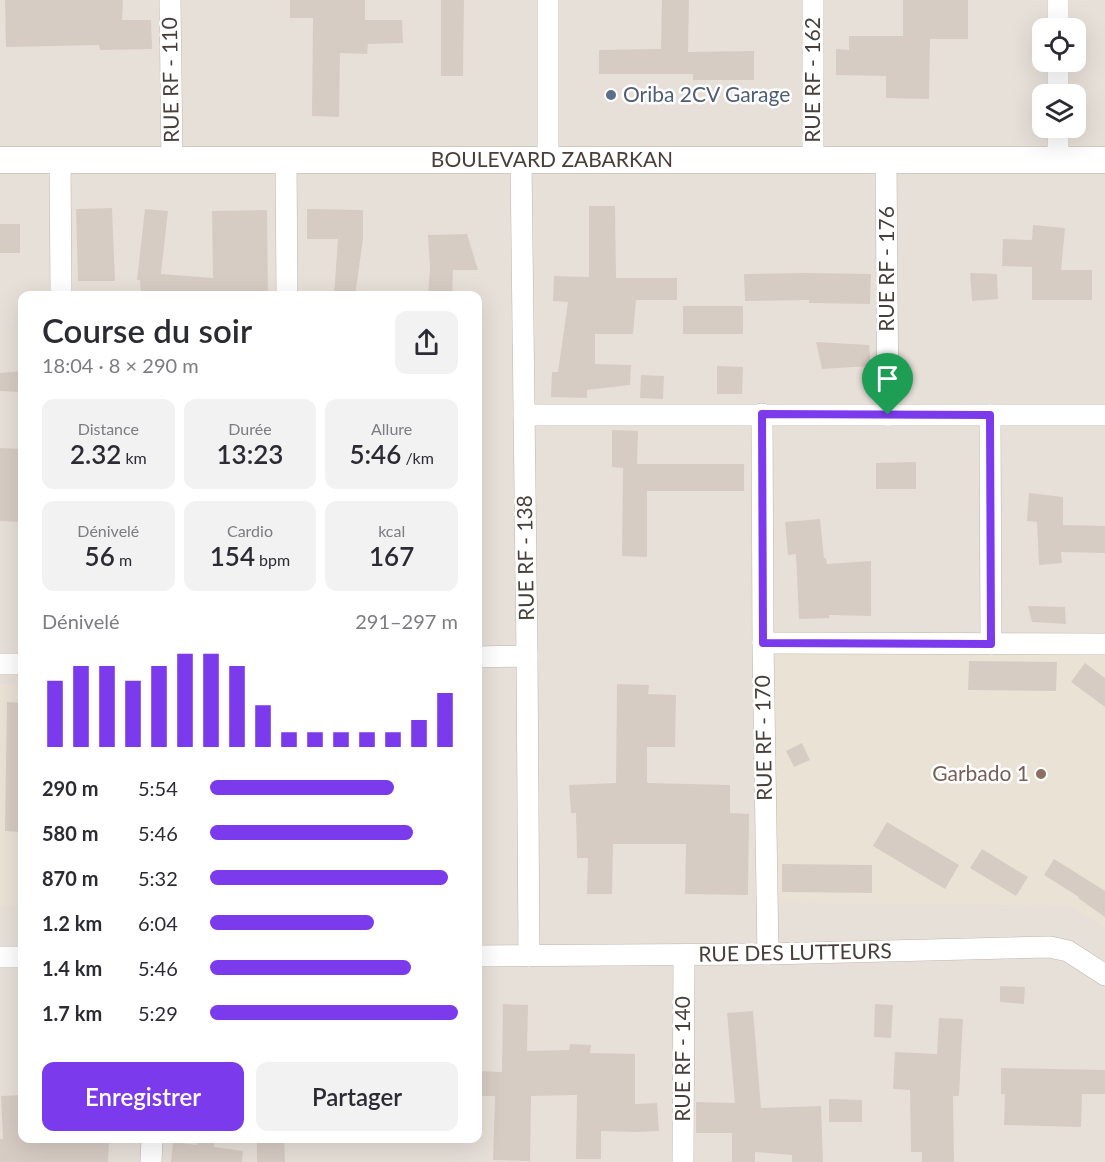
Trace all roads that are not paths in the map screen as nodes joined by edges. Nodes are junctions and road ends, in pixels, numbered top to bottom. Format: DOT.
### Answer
graph roads {
  1 [pos="170,0"];
  2 [pos="548,0"];
  3 [pos="813,0"];
  4 [pos="1058,0"];
  5 [pos="1058,18"];
  6 [pos="1058,138"];
  7 [pos="0,160"];
  8 [pos="60,160"];
  9 [pos="172,160"];
  10 [pos="286,160"];
  11 [pos="521,160"];
  12 [pos="548,160"];
  13 [pos="813,160"];
  14 [pos="886,160"];
  15 [pos="1058,160"];
  16 [pos="1105,160"];
  17 [pos="61,291"];
  18 [pos="287,291"];
  19 [pos="762,414"];
  20 [pos="524,415"];
  21 [pos="888,415"];
  22 [pos="990,415"];
  23 [pos="1105,416"];
  24 [pos="763,643"];
  25 [pos="991,644"];
  26 [pos="1105,644"];
  27 [pos="527,656"];
  28 [pos="482,657"];
  29 [pos="0,664"];
  30 [pos="18,664"];
  31 [pos="768,954"];
  32 [pos="482,956"];
  33 [pos="529,956"];
  34 [pos="684,956"];
  35 [pos="0,957"];
  36 [pos="18,957"];
  37 [pos="1105,975"];
  38 [pos="152,1143"];
  39 [pos="151,1162"];
  40 [pos="683,1162"];
  1 -- 9 [label="street, RUE RF - 110"];
  2 -- 12 [label="street"];
  3 -- 13 [label="street, RUE RF - 162"];
  4 -- 5 [label="street"];
  6 -- 15 [label="street"];
  7 -- 8 [label="street, BOULEVARD ZABARKAN"];
  8 -- 9 [label="street, BOULEVARD ZABARKAN"];
  8 -- 17 [label="street"];
  9 -- 10 [label="street, BOULEVARD ZABARKAN"];
  10 -- 11 [label="street, BOULEVARD ZABARKAN"];
  10 -- 18 [label="street"];
  11 -- 12 [label="street, BOULEVARD ZABARKAN"];
  11 -- 20 [label="street, RUE RF - 138"];
  12 -- 13 [label="street, BOULEVARD ZABARKAN"];
  13 -- 14 [label="street, BOULEVARD ZABARKAN"];
  14 -- 15 [label="street, BOULEVARD ZABARKAN"];
  14 -- 21 [label="street, RUE RF - 176"];
  15 -- 16 [label="street, BOULEVARD ZABARKAN"];
  19 -- 20 [label="street"];
  19 -- 21 [label="street"];
  19 -- 24 [label="street, RUE RF - 170"];
  20 -- 27 [label="street, RUE RF - 138"];
  21 -- 22 [label="street"];
  22 -- 23 [label="street"];
  22 -- 25 [label="street"];
  24 -- 25 [label="street"];
  24 -- 31 [label="street, RUE RF - 170"];
  25 -- 26 [label="street"];
  27 -- 28 [label="street"];
  27 -- 33 [label="street, RUE RF - 138"];
  29 -- 30 [label="street"];
  31 -- 34 [label="street, RUE DES LUTTEURS"];
  31 -- 37 [label="street, RUE DES LUTTEURS"];
  32 -- 33 [label="street, RUE DES LUTTEURS"];
  33 -- 34 [label="street, RUE DES LUTTEURS"];
  34 -- 40 [label="street, RUE RF - 140"];
  35 -- 36 [label="street"];
  38 -- 39 [label="street"];
}
